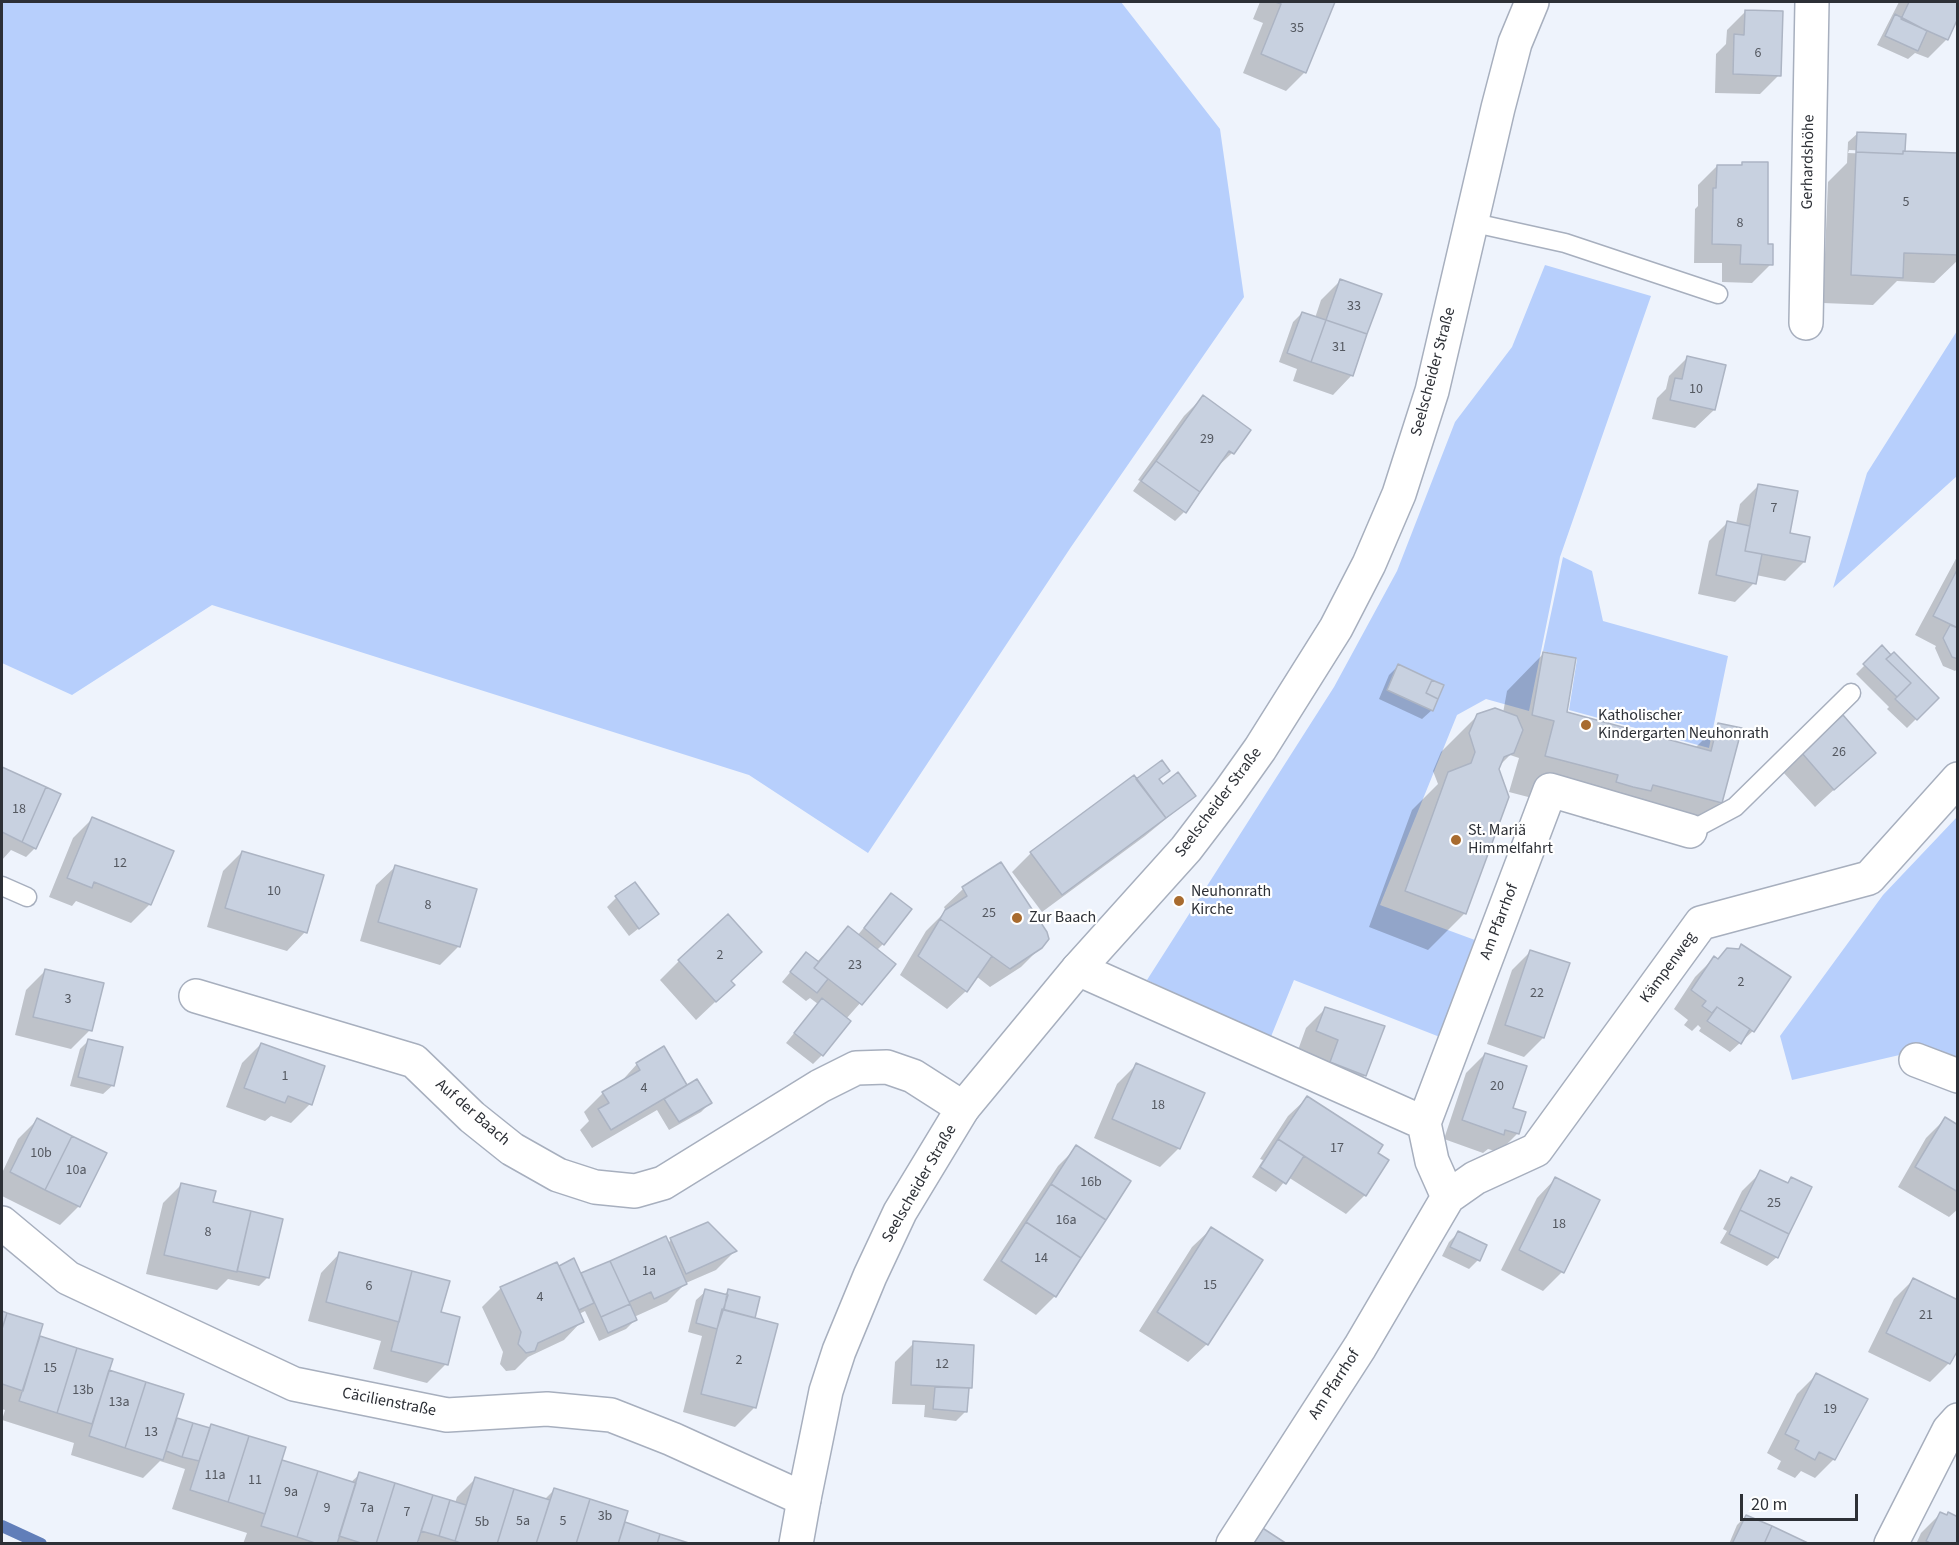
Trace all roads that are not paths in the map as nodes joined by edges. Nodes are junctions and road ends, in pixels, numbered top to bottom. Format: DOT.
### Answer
graph roads {
  1 [pos="1532,2"];
  2 [pos="1812,2"];
  3 [pos="1470,222"];
  4 [pos="1718,294"];
  5 [pos="1806,323"];
  6 [pos="1851,693"];
  7 [pos="1958,779"];
  8 [pos="1690,831"];
  9 [pos="2,886"];
  10 [pos="27,897"];
  11 [pos="1078,969"];
  12 [pos="196,996"];
  13 [pos="1916,1060"];
  14 [pos="1958,1076"];
  15 [pos="963,1108"];
  16 [pos="1424,1123"];
  17 [pos="1448,1197"];
  18 [pos="2,1223"];
  19 [pos="1958,1420"];
  20 [pos="804,1499"];
  21 [pos="796,1544"];
  22 [pos="1233,1544"];
  23 [pos="1892,1544"];
  1 -- 3 [label="street, Seelscheider Straße"];
  2 -- 5 [label="street, Gerhardshöhe"];
  3 -- 4 [label="lane"];
  3 -- 11 [label="street, Seelscheider Straße"];
  6 -- 8 [label="lane"];
  7 -- 17 [label="street, Kämpenweg"];
  8 -- 16 [label="street, Am Pfarrhof"];
  9 -- 10 [label="lane"];
  11 -- 15 [label="street, Seelscheider Straße"];
  11 -- 16 [label="street"];
  12 -- 15 [label="street, Auf der Baach"];
  13 -- 14 [label="street"];
  15 -- 20 [label="street, Seelscheider Straße"];
  16 -- 17 [label="street"];
  17 -- 22 [label="street, Am Pfarrhof"];
  18 -- 20 [label="street, Cäcilienstraße"];
  19 -- 23 [label="street"];
  20 -- 21 [label="street, Seelscheider Straße"];
}
